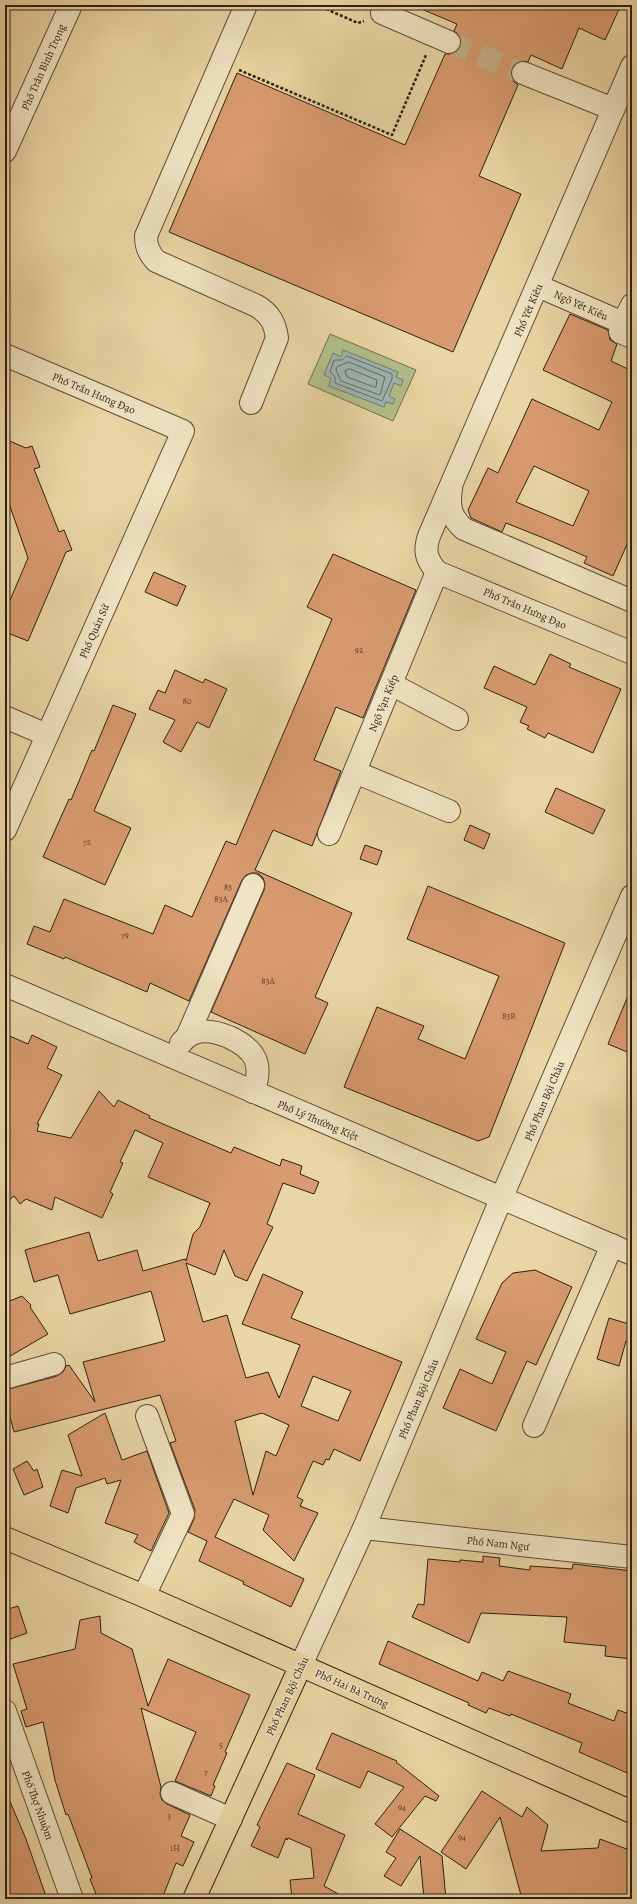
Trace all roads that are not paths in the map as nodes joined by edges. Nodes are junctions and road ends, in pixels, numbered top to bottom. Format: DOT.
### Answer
graph roads {
  1 [pos="71,5"];
  2 [pos="246,5"];
  3 [pos="384,9"];
  4 [pos="442,39"];
  5 [pos="632,66"];
  6 [pos="523,73"];
  7 [pos="613,109"];
  8 [pos="5,151"];
  9 [pos="538,286"];
  10 [pos="629,322"];
  11 [pos="5,355"];
  12 [pos="251,402"];
  13 [pos="183,432"];
  14 [pos="451,486"];
  15 [pos="437,572"];
  16 [pos="632,601"];
  17 [pos="632,653"];
  18 [pos="391,684"];
  19 [pos="5,717"];
  20 [pos="457,719"];
  21 [pos="47,736"];
  22 [pos="355,772"];
  23 [pos="449,811"];
  24 [pos="5,830"];
  25 [pos="329,834"];
  26 [pos="253,885"];
  27 [pos="632,896"];
  28 [pos="5,985"];
  29 [pos="187,1037"];
  30 [pos="175,1057"];
  31 [pos="253,1092"];
  32 [pos="501,1199"];
  33 [pos="612,1246"];
  34 [pos="632,1254"];
  35 [pos="54,1364"];
  36 [pos="5,1378"];
  37 [pos="147,1416"];
  38 [pos="534,1426"];
  39 [pos="364,1528"];
  40 [pos="5,1538"];
  41 [pos="632,1557"];
  42 [pos="144,1596"];
  43 [pos="301,1665"];
  44 [pos="5,1711"];
  45 [pos="172,1793"];
  46 [pos="631,1809"];
  47 [pos="231,1819"];
  48 [pos="72,1899"];
  49 [pos="194,1899"];
  1 -- 8 [label="street, Phố Trần Bình Trọng"];
  2 -- 12 [label="street"];
  3 -- 4 [label="street"];
  5 -- 7 [label="street, Phố Yết Kiêu"];
  6 -- 7 [label="street"];
  7 -- 9 [label="street, Phố Yết Kiêu"];
  9 -- 10 [label="street, Ngõ Yết Kiêu"];
  9 -- 14 [label="street, Phố Yết Kiêu"];
  11 -- 13 [label="street, Phố Trần Hưng Đạo"];
  13 -- 21 [label="street, Phố Quán Sứ"];
  14 -- 15 [label="street, Phố Yết Kiêu"];
  14 -- 16 [label="street"];
  15 -- 17 [label="street, Phố Trần Hưng Đạo"];
  15 -- 18 [label="street, Ngõ Vạn Kiếp"];
  18 -- 20 [label="street"];
  18 -- 22 [label="street, Ngõ Vạn Kiếp"];
  19 -- 21 [label="street"];
  21 -- 24 [label="street, Phố Quán Sứ"];
  22 -- 23 [label="street"];
  22 -- 25 [label="street, Ngõ Vạn Kiếp"];
  26 -- 29 [label="street"];
  27 -- 32 [label="street, Phố Phan Bội Châu"];
  28 -- 30 [label="street, Phố Lý Thường Kiệt"];
  29 -- 30 [label="street"];
  29 -- 31 [label="street"];
  30 -- 31 [label="street, Phố Lý Thường Kiệt"];
  31 -- 32 [label="street, Phố Lý Thường Kiệt"];
  32 -- 33 [label="street, Phố Lý Thường Kiệt"];
  32 -- 39 [label="street, Phố Phan Bội Châu"];
  33 -- 34 [label="street, Phố Lý Thường Kiệt"];
  33 -- 38 [label="street"];
  35 -- 36 [label="street"];
  37 -- 42 [label="street"];
  39 -- 41 [label="street, Phố Nam Ngư"];
  39 -- 43 [label="street, Phố Phan Bội Châu"];
  40 -- 42 [label="main road, Phố Hai Bà Trưng"];
  42 -- 43 [label="main road, Phố Hai Bà Trưng"];
  43 -- 46 [label="main road, Phố Hai Bà Trưng"];
  43 -- 47 [label="main road, Phố Phan Bội Châu"];
  44 -- 48 [label="street, Phố Thợ Nhuộm"];
  45 -- 47 [label="street"];
  47 -- 49 [label="main road, Phố Phan Bội Châu"];
}
